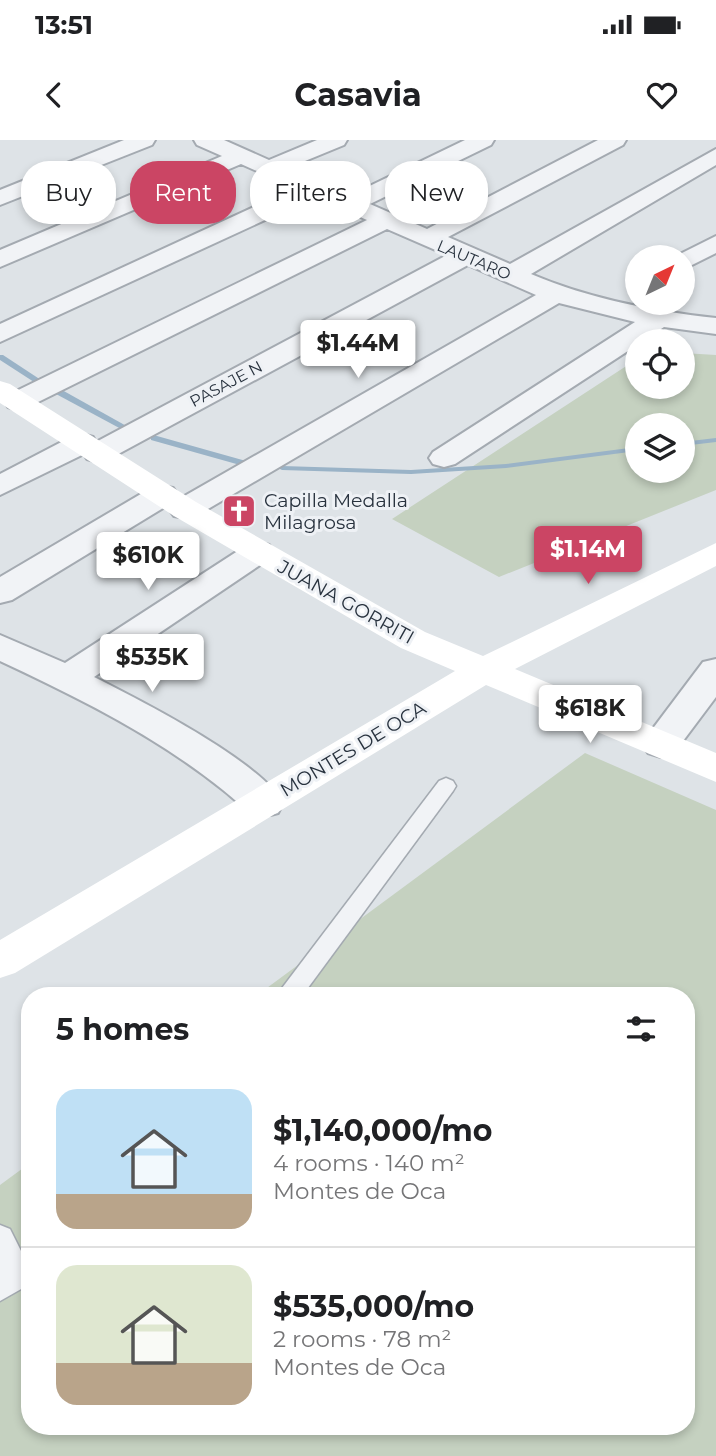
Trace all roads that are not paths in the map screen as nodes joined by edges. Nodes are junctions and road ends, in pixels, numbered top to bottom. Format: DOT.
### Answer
graph roads {
  1 [pos="144,140"];
  2 [pos="205,140"];
  3 [pos="336,140"];
  4 [pos="484,140"];
  5 [pos="615,140"];
  6 [pos="241,156"];
  7 [pos="716,156"];
  8 [pos="252,161"];
  9 [pos="285,161"];
  10 [pos="371,194"];
  11 [pos="0,198"];
  12 [pos="371,215"];
  13 [pos="250,218"];
  14 [pos="383,221"];
  15 [pos="425,239"];
  16 [pos="716,243"];
  17 [pos="695,255"];
  18 [pos="465,256"];
  19 [pos="0,259"];
  20 [pos="510,275"];
  21 [pos="556,294"];
  22 [pos="625,298"];
  23 [pos="606,310"];
  24 [pos="657,320"];
  25 [pos="716,326"];
  26 [pos="0,334"];
  27 [pos="6,396"];
  28 [pos="90,448"];
  29 [pos="443,458"];
  30 [pos="0,485"];
  31 [pos="174,502"];
  32 [pos="258,552"];
  33 [pos="716,553"];
  34 [pos="0,592"];
  35 [pos="0,647"];
  36 [pos="486,669"];
  37 [pos="716,671"];
  38 [pos="68,678"];
  39 [pos="661,744"];
  40 [pos="716,768"];
  41 [pos="446,786"];
  42 [pos="264,803"];
  43 [pos="0,960"];
  44 [pos="295,987"];
  45 [pos="0,1238"];
  46 [pos="16,1277"];
  1 -- 11 [label="street"];
  2 -- 6 [label="street, LAUTARO"];
  3 -- 9 [label="street"];
  4 -- 10 [label="street"];
  5 -- 15 [label="street"];
  6 -- 8 [label="street, LAUTARO"];
  6 -- 19 [label="street"];
  7 -- 20 [label="street"];
  12 -- 14 [label="street, LAUTARO"];
  13 -- 26 [label="street"];
  14 -- 15 [label="street, LAUTARO"];
  14 -- 27 [label="street"];
  15 -- 18 [label="street, LAUTARO"];
  16 -- 17 [label="street"];
  18 -- 20 [label="street, LAUTARO"];
  18 -- 28 [label="street, PASAJE N"];
  20 -- 21 [label="street, LAUTARO"];
  21 -- 23 [label="street, LAUTARO"];
  21 -- 31 [label="street"];
  22 -- 23 [label="street"];
  23 -- 24 [label="street, LAUTARO"];
  24 -- 25 [label="street, LAUTARO"];
  24 -- 29 [label="street"];
  27 -- 28 [label="street, JUANA GORRITI"];
  28 -- 30 [label="street, PASAJE N"];
  28 -- 31 [label="street, JUANA GORRITI"];
  31 -- 32 [label="street, JUANA GORRITI"];
  31 -- 34 [label="street"];
  32 -- 36 [label="street, JUANA GORRITI"];
  32 -- 38 [label="street"];
  33 -- 36 [label="street, MONTES DE OCA"];
  35 -- 38 [label="street"];
  36 -- 39 [label="street, JUANA GORRITI"];
  36 -- 42 [label="street, MONTES DE OCA"];
  37 -- 39 [label="street"];
  38 -- 42 [label="street"];
  39 -- 40 [label="street, JUANA GORRITI"];
  41 -- 44 [label="lane"];
  42 -- 43 [label="street, MONTES DE OCA"];
  45 -- 46 [label="lane"];
}
